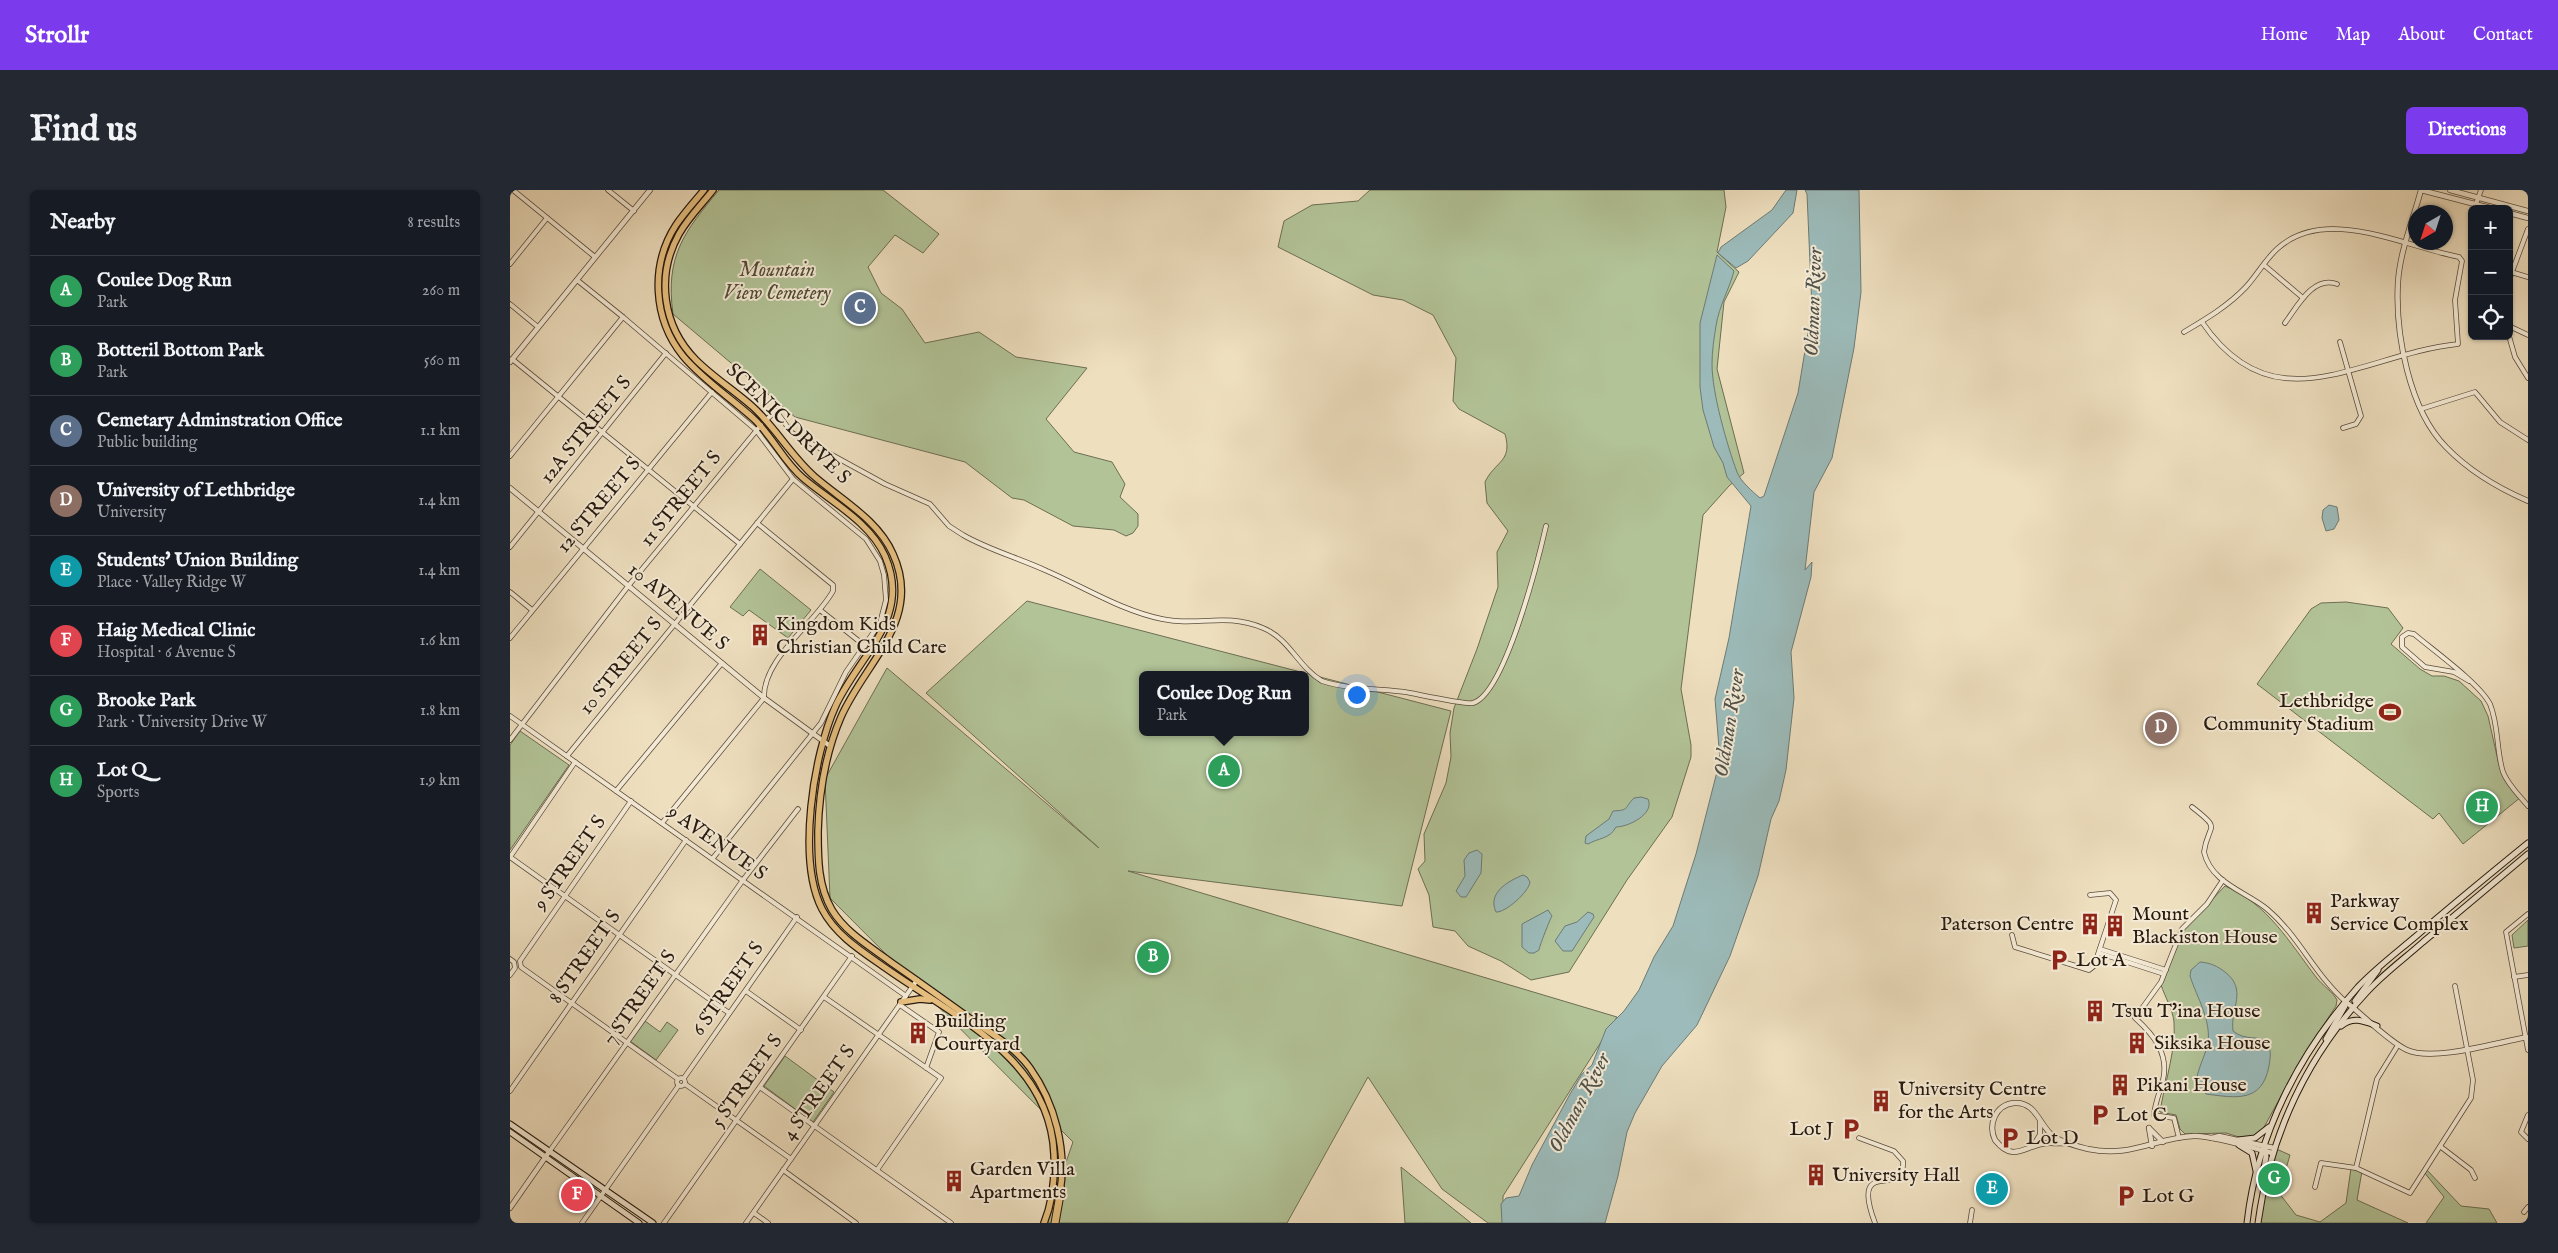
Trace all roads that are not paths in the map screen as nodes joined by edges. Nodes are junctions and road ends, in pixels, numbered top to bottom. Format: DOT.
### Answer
graph roads {
  1 [pos="513,190"];
  2 [pos="608,190"];
  3 [pos="650,190"];
  4 [pos="704,190"];
  5 [pos="713,190"];
  6 [pos="2421,190"];
  7 [pos="2450,190"];
  8 [pos="2481,190"];
  9 [pos="2479,198"];
  10 [pos="2476,204"];
  11 [pos="2480,205"];
  12 [pos="634,211"];
  13 [pos="2528,211"];
  14 [pos="2513,214"];
  15 [pos="547,218"];
  16 [pos="2528,218"];
  17 [pos="2528,229"];
  18 [pos="2406,244"];
  19 [pos="595,258"];
  20 [pos="510,264"];
  21 [pos="2264,265"];
  22 [pos="2513,267"];
  23 [pos="2513,273"];
  24 [pos="2528,278"];
  25 [pos="577,280"];
  26 [pos="2337,284"];
  27 [pos="2303,298"];
  28 [pos="510,304"];
  29 [pos="623,317"];
  30 [pos="2202,322"];
  31 [pos="2285,323"];
  32 [pos="538,327"];
  33 [pos="2513,328"];
  34 [pos="2184,332"];
  35 [pos="2528,335"];
  36 [pos="2510,340"];
  37 [pos="2340,342"];
  38 [pos="666,353"];
  39 [pos="2403,357"];
  40 [pos="511,360"];
  41 [pos="2347,372"];
  42 [pos="2528,378"];
  43 [pos="712,392"];
  44 [pos="559,396"];
  45 [pos="2421,409"];
  46 [pos="766,420"];
  47 [pos="758,428"];
  48 [pos="2343,428"];
  49 [pos="604,432"];
  50 [pos="2528,440"];
  51 [pos="510,456"];
  52 [pos="649,469"];
  53 [pos="793,479"];
  54 [pos="510,488"];
  55 [pos="2528,501"];
  56 [pos="695,506"];
  57 [pos="540,512"];
  58 [pos="757,523"];
  59 [pos="1546,526"];
  60 [pos="740,544"];
  61 [pos="510,547"];
  62 [pos="583,548"];
  63 [pos="629,585"];
  64 [pos="510,592"];
  65 [pos="532,610"];
  66 [pos="820,610"];
  67 [pos="675,624"];
  68 [pos="510,638"];
  69 [pos="864,646"];
  70 [pos="722,663"];
  71 [pos="2469,681"];
  72 [pos="764,698"];
  73 [pos="510,716"];
  74 [pos="521,724"];
  75 [pos="812,734"];
  76 [pos="510,740"];
  77 [pos="822,741"];
  78 [pos="830,746"];
  79 [pos="567,756"];
  80 [pos="575,762"];
  81 [pos="616,791"];
  82 [pos="631,801"];
  83 [pos="2528,806"];
  84 [pos="2192,807"];
  85 [pos="798,809"];
  86 [pos="662,823"];
  87 [pos="686,840"];
  88 [pos="2528,843"];
  89 [pos="2528,854"];
  90 [pos="510,857"];
  91 [pos="713,858"];
  92 [pos="743,880"];
  93 [pos="2223,880"];
  94 [pos="565,896"];
  95 [pos="2090,896"];
  96 [pos="2528,914"];
  97 [pos="797,917"];
  98 [pos="620,934"];
  99 [pos="2012,934"];
  100 [pos="2099,951"];
  101 [pos="852,956"];
  102 [pos="512,960"];
  103 [pos="2381,966"];
  104 [pos="2165,972"];
  105 [pos="510,975"];
  106 [pos="674,975"];
  107 [pos="2528,975"];
  108 [pos="2514,978"];
  109 [pos="917,980"];
  110 [pos="912,986"];
  111 [pos="2455,986"];
  112 [pos="746,991"];
  113 [pos="906,996"];
  114 [pos="824,997"];
  115 [pos="932,1000"];
  116 [pos="2346,1002"];
  117 [pos="571,1004"];
  118 [pos="901,1004"];
  119 [pos="2353,1007"];
  120 [pos="729,1013"];
  121 [pos="2377,1026"];
  122 [pos="801,1030"];
  123 [pos="2335,1031"];
  124 [pos="878,1035"];
  125 [pos="2527,1038"];
  126 [pos="626,1042"];
  127 [pos="2398,1045"];
  128 [pos="2466,1049"];
  129 [pos="2528,1050"];
  130 [pos="2315,1060"];
  131 [pos="926,1068"];
  132 [pos="684,1078"];
  133 [pos="678,1079"];
  134 [pos="685,1084"];
  135 [pos="679,1085"];
  136 [pos="761,1088"];
  137 [pos="510,1091"];
  138 [pos="2528,1115"];
  139 [pos="2038,1116"];
  140 [pos="739,1120"];
  141 [pos="2272,1122"];
  142 [pos="510,1124"];
  143 [pos="815,1126"];
  144 [pos="510,1132"];
  145 [pos="1859,1138"];
  146 [pos="2180,1138"];
  147 [pos="2528,1139"];
  148 [pos="2163,1142"];
  149 [pos="2239,1142"];
  150 [pos="2065,1143"];
  151 [pos="2152,1146"];
  152 [pos="2030,1148"];
  153 [pos="2441,1148"];
  154 [pos="2264,1149"];
  155 [pos="2273,1150"];
  156 [pos="547,1155"];
  157 [pos="791,1159"];
  158 [pos="2356,1168"];
  159 [pos="783,1170"];
  160 [pos="877,1170"];
  161 [pos="2256,1175"];
  162 [pos="2475,1178"];
  163 [pos="2315,1187"];
  164 [pos="1061,1189"];
  165 [pos="605,1191"];
  166 [pos="601,1196"];
  167 [pos="2528,1207"];
  168 [pos="510,1208"];
  169 [pos="1972,1210"];
  170 [pos="2524,1212"];
  171 [pos="754,1213"];
  172 [pos="2259,1213"];
  173 [pos="582,1223"];
  174 [pos="639,1223"];
  175 [pos="653,1223"];
  176 [pos="664,1223"];
  177 [pos="746,1223"];
  178 [pos="768,1223"];
  179 [pos="856,1223"];
  180 [pos="951,1223"];
  181 [pos="1044,1223"];
  182 [pos="1053,1223"];
  183 [pos="1875,1223"];
  184 [pos="1970,1223"];
  185 [pos="2247,1223"];
  186 [pos="2258,1223"];
  1 -- 15 [label="street"];
  2 -- 12 [label="street"];
  3 -- 12 [label="street"];
  4 -- 47 [label="main road, SCENIC DRIVE S"];
  5 -- 46 [label="main road, SCENIC DRIVE S"];
  6 -- 10 [label="street"];
  6 -- 18 [label="street"];
  7 -- 9 [label="street"];
  8 -- 9 [label="street"];
  9 -- 10 [label="street"];
  9 -- 13 [label="street"];
  10 -- 11 [label="street"];
  12 -- 19 [label="street"];
  14 -- 16 [label="street"];
  15 -- 19 [label="street"];
  15 -- 20 [label="street"];
  17 -- 22 [label="street"];
  18 -- 21 [label="street"];
  18 -- 39 [label="street"];
  18 -- 39 [label="street"];
  19 -- 25 [label="street"];
  21 -- 27 [label="street"];
  21 -- 30 [label="street"];
  23 -- 24 [label="street"];
  25 -- 29 [label="street, SCENIC DRIVE S"];
  25 -- 32 [label="street"];
  26 -- 27 [label="street"];
  27 -- 31 [label="street"];
  28 -- 32 [label="street"];
  29 -- 38 [label="street, SCENIC DRIVE S"];
  29 -- 44 [label="street"];
  30 -- 34 [label="street"];
  30 -- 41 [label="street"];
  32 -- 40 [label="street"];
  33 -- 35 [label="street"];
  36 -- 42 [label="street"];
  37 -- 41 [label="street"];
  38 -- 43 [label="street, SCENIC DRIVE S"];
  38 -- 49 [label="street, 12A STREET S"];
  39 -- 41 [label="street"];
  39 -- 45 [label="street"];
  40 -- 44 [label="street"];
  41 -- 48 [label="street"];
  43 -- 47 [label="street, SCENIC DRIVE S"];
  43 -- 52 [label="street, 12 STREET S"];
  44 -- 49 [label="street"];
  44 -- 51 [label="street"];
  45 -- 50 [label="street"];
  45 -- 55 [label="street"];
  46 -- 47 [label="street, 11 STREET S"];
  46 -- 59 [label="street"];
  46 -- 78 [label="main road, SCENIC DRIVE S"];
  47 -- 53 [label="street, SCENIC DRIVE S"];
  47 -- 56 [label="street, 11 STREET S"];
  47 -- 77 [label="main road, SCENIC DRIVE S"];
  49 -- 52 [label="street"];
  49 -- 57 [label="street, 12A STREET S"];
  52 -- 56 [label="street"];
  52 -- 62 [label="street, 12 STREET S"];
  53 -- 58 [label="street, 10 STREET S"];
  53 -- 69 [label="street, SCENIC DRIVE S"];
  54 -- 57 [label="street, 10 AVENUE S"];
  56 -- 60 [label="street"];
  56 -- 63 [label="street, 11 STREET S"];
  57 -- 61 [label="street, 12A STREET S"];
  57 -- 62 [label="street, 10 AVENUE S"];
  58 -- 60 [label="street, 10 STREET S"];
  58 -- 66 [label="street"];
  60 -- 67 [label="street, 10 STREET S"];
  62 -- 63 [label="street, 10 AVENUE S"];
  62 -- 65 [label="street, 12 STREET S"];
  63 -- 67 [label="street, 10 AVENUE S"];
  63 -- 74 [label="street, 11 STREET S"];
  64 -- 65 [label="street"];
  65 -- 68 [label="street, 12 STREET S"];
  66 -- 69 [label="street"];
  66 -- 72 [label="street"];
  67 -- 70 [label="street, 10 AVENUE S"];
  67 -- 79 [label="street, 10 STREET S"];
  69 -- 75 [label="street, SCENIC DRIVE S"];
  70 -- 72 [label="street, 10 AVENUE S"];
  70 -- 81 [label="street"];
  71 -- 71 [label="street"];
  71 -- 83 [label="street"];
  72 -- 75 [label="street, 10 AVENUE S"];
  72 -- 86 [label="street"];
  73 -- 74 [label="street, 9 AVENUE S"];
  74 -- 76 [label="street, 11 STREET S"];
  74 -- 79 [label="street, 9 AVENUE S"];
  75 -- 77 [label="street, 10 AVENUE S"];
  75 -- 91 [label="street, SCENIC DRIVE S"];
  77 -- 78 [label="street, 10 AVENUE S"];
  77 -- 110 [label="main road, SCENIC DRIVE S"];
  78 -- 109 [label="main road, SCENIC DRIVE S"];
  79 -- 80 [label="street, 9 AVENUE S"];
  80 -- 81 [label="street, 9 AVENUE S"];
  80 -- 90 [label="street"];
  81 -- 82 [label="street, 9 AVENUE S"];
  82 -- 86 [label="street, 9 AVENUE S"];
  82 -- 94 [label="street, 9 STREET S"];
  84 -- 93 [label="street"];
  85 -- 92 [label="street, 7 STREET S"];
  86 -- 87 [label="street, 9 AVENUE S"];
  87 -- 91 [label="street, 9 AVENUE S"];
  87 -- 98 [label="street, 8 STREET S"];
  88 -- 103 [label="main road"];
  89 -- 119 [label="main road"];
  90 -- 94 [label="street"];
  91 -- 92 [label="street, 9 AVENUE S"];
  92 -- 97 [label="street, 9 AVENUE S"];
  92 -- 106 [label="street, 7 STREET S"];
  93 -- 104 [label="street"];
  93 -- 116 [label="street"];
  94 -- 98 [label="street"];
  94 -- 117 [label="street, 9 STREET S"];
  95 -- 100 [label="street"];
  96 -- 108 [label="street"];
  97 -- 101 [label="street, 9 AVENUE S"];
  97 -- 112 [label="street, 6 STREET S"];
  98 -- 106 [label="street"];
  98 -- 117 [label="street, 8 STREET S"];
  99 -- 100 [label="street"];
  100 -- 104 [label="street"];
  101 -- 113 [label="street, 9 AVENUE S"];
  101 -- 114 [label="street, 5 STREET S"];
  102 -- 105 [label="street"];
  103 -- 116 [label="main road"];
  103 -- 119 [label="main road"];
  104 -- 146 [label="street"];
  106 -- 120 [label="street"];
  106 -- 126 [label="street, 7 STREET S"];
  107 -- 108 [label="street"];
  108 -- 125 [label="street"];
  109 -- 110 [label="street, 4 STREET S"];
  109 -- 164 [label="main road, SCENIC DRIVE S"];
  110 -- 113 [label="street, 4 STREET S"];
  110 -- 115 [label="main road, SCENIC DRIVE S"];
  111 -- 128 [label="street"];
  112 -- 120 [label="street, 6 STREET S"];
  112 -- 122 [label="street"];
  113 -- 118 [label="street, 4 STREET S"];
  114 -- 122 [label="street, 5 STREET S"];
  114 -- 124 [label="street"];
  115 -- 118 [label="main road"];
  115 -- 181 [label="main road, SCENIC DRIVE S"];
  116 -- 119 [label="street"];
  116 -- 130 [label="main road"];
  116 -- 141 [label="main road"];
  117 -- 126 [label="street"];
  117 -- 137 [label="street, 8 STREET S"];
  118 -- 124 [label="street, 4 STREET S"];
  118 -- 131 [label="street"];
  119 -- 121 [label="street"];
  119 -- 123 [label="main road"];
  120 -- 132 [label="street, 6 STREET S"];
  121 -- 123 [label="main road"];
  121 -- 127 [label="street"];
  122 -- 136 [label="street, 5 STREET S"];
  123 -- 130 [label="main road"];
  124 -- 131 [label="street"];
  124 -- 143 [label="street, 4 STREET S"];
  125 -- 128 [label="street"];
  125 -- 129 [label="street"];
  126 -- 133 [label="street"];
  126 -- 156 [label="street, 7 STREET S"];
  127 -- 128 [label="street"];
  127 -- 158 [label="street"];
  128 -- 153 [label="street"];
  130 -- 155 [label="main road"];
  131 -- 160 [label="street"];
  132 -- 133 [label="street"];
  132 -- 134 [label="street"];
  133 -- 135 [label="street"];
  134 -- 135 [label="street"];
  134 -- 140 [label="street"];
  135 -- 165 [label="street"];
  136 -- 140 [label="street, 5 STREET S"];
  136 -- 143 [label="street"];
  138 -- 147 [label="street"];
  139 -- 150 [label="street"];
  139 -- 152 [label="street"];
  139 -- 152 [label="street"];
  140 -- 157 [label="street"];
  140 -- 176 [label="street, 5 STREET S"];
  141 -- 149 [label="main road"];
  141 -- 154 [label="main road"];
  142 -- 156 [label="main road"];
  143 -- 157 [label="street, 4 STREET S"];
  143 -- 160 [label="street"];
  144 -- 156 [label="main road"];
  145 -- 183 [label="street"];
  146 -- 148 [label="street"];
  146 -- 149 [label="street"];
  148 -- 151 [label="street"];
  148 -- 151 [label="street"];
  149 -- 154 [label="street"];
  149 -- 161 [label="main road"];
  150 -- 151 [label="street"];
  150 -- 152 [label="street"];
  153 -- 158 [label="street"];
  153 -- 162 [label="street"];
  154 -- 155 [label="street"];
  154 -- 161 [label="main road"];
  154 -- 172 [label="main road"];
  155 -- 172 [label="main road"];
  156 -- 165 [label="main road"];
  156 -- 166 [label="main road"];
  156 -- 168 [label="street, 7 STREET S"];
  157 -- 159 [label="street, 4 STREET S"];
  158 -- 163 [label="street"];
  159 -- 171 [label="street, 4 STREET S"];
  159 -- 179 [label="street"];
  160 -- 180 [label="street"];
  161 -- 185 [label="main road"];
  164 -- 182 [label="highway"];
  165 -- 166 [label="street"];
  165 -- 175 [label="main road"];
  166 -- 173 [label="street"];
  166 -- 174 [label="main road"];
  167 -- 170 [label="street"];
  169 -- 184 [label="street"];
  171 -- 177 [label="street, 4 STREET S"];
  171 -- 178 [label="street"];
  172 -- 186 [label="main road"];
}
